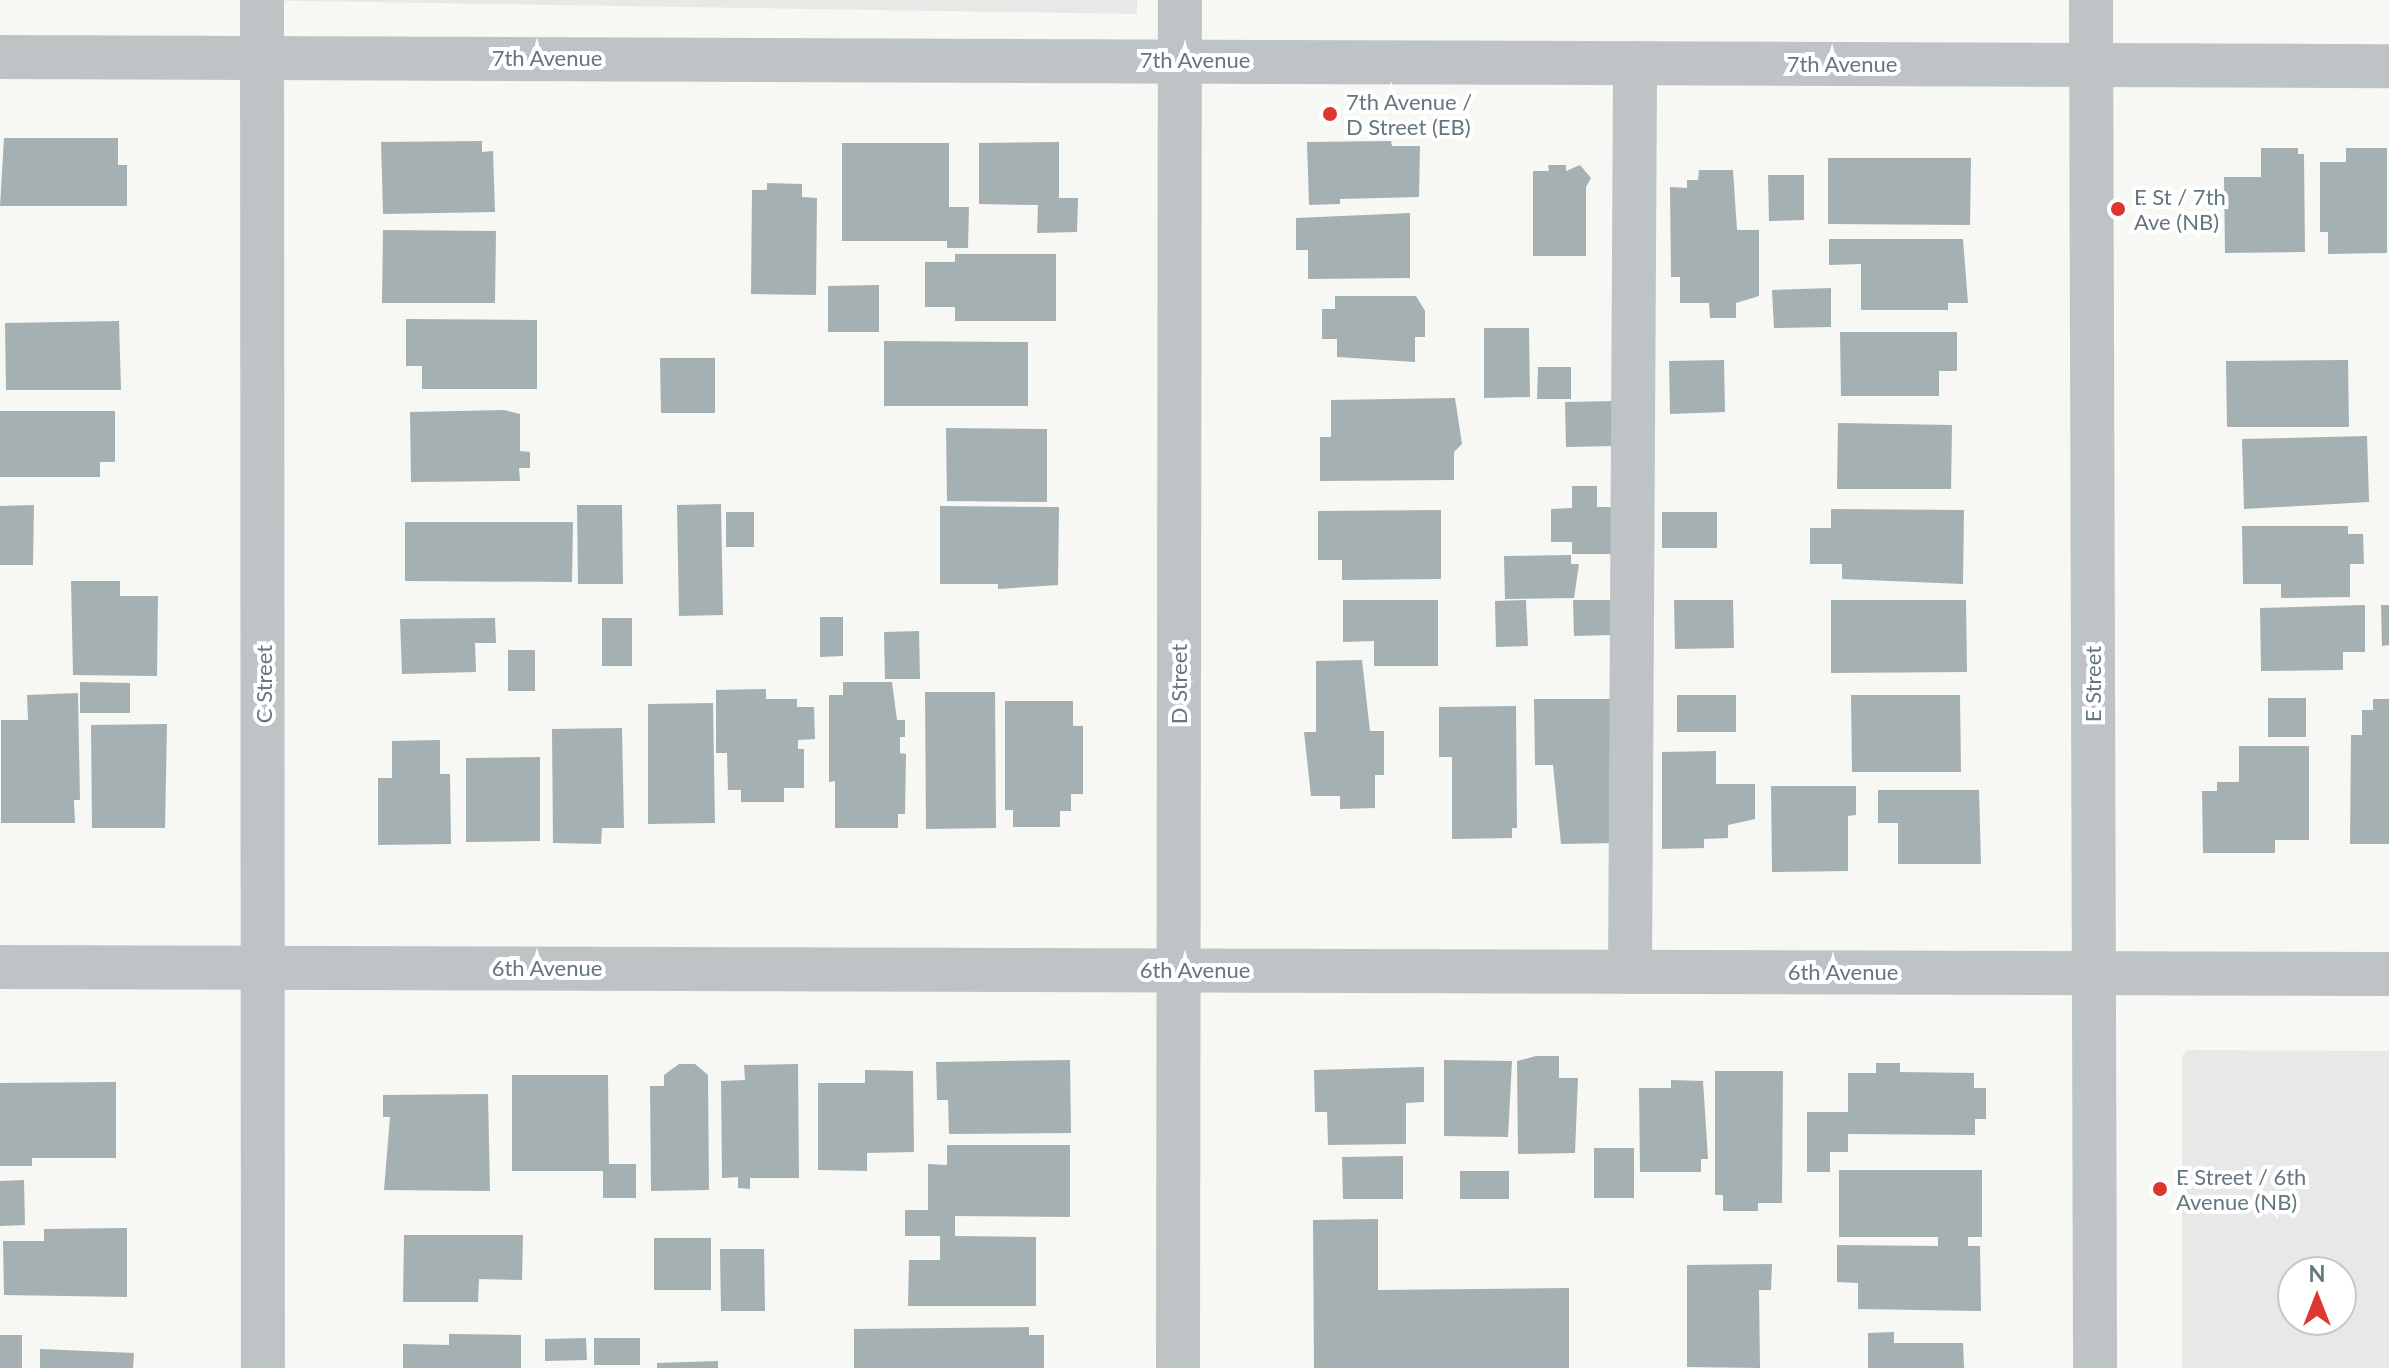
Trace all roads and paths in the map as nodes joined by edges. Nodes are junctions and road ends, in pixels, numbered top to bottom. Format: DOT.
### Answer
graph roads {
  1 [pos="262,0"];
  2 [pos="1180,0"];
  3 [pos="2091,0"];
  4 [pos="0,57"];
  5 [pos="263,57"];
  6 [pos="1179,60"];
  7 [pos="1635,63"];
  8 [pos="2091,65"];
  9 [pos="2389,66"];
  10 [pos="0,967"];
  11 [pos="264,968"];
  12 [pos="1179,970"];
  13 [pos="1630,972"];
  14 [pos="2095,972"];
  15 [pos="2389,974"];
  16 [pos="263,1368"];
  17 [pos="1178,1368"];
  18 [pos="2095,1368"];
  1 -- 5 [label="street, C Street"];
  2 -- 6 [label="street, D Street"];
  3 -- 8 [label="street, E Street"];
  4 -- 5 [label="street, 7th Avenue"];
  5 -- 6 [label="street, 7th Avenue"];
  5 -- 11 [label="street, C Street"];
  6 -- 7 [label="street, 7th Avenue"];
  6 -- 12 [label="street, D Street"];
  7 -- 8 [label="street, 7th Avenue"];
  7 -- 13 [label="street"];
  8 -- 9 [label="street, 7th Avenue"];
  8 -- 14 [label="street, E Street"];
  10 -- 11 [label="street, 6th Avenue"];
  11 -- 12 [label="street, 6th Avenue"];
  11 -- 16 [label="street, C Street"];
  12 -- 13 [label="street, 6th Avenue"];
  12 -- 17 [label="street, D Street"];
  13 -- 14 [label="street, 6th Avenue"];
  14 -- 15 [label="street, 6th Avenue"];
  14 -- 18 [label="street, E Street"];
}
